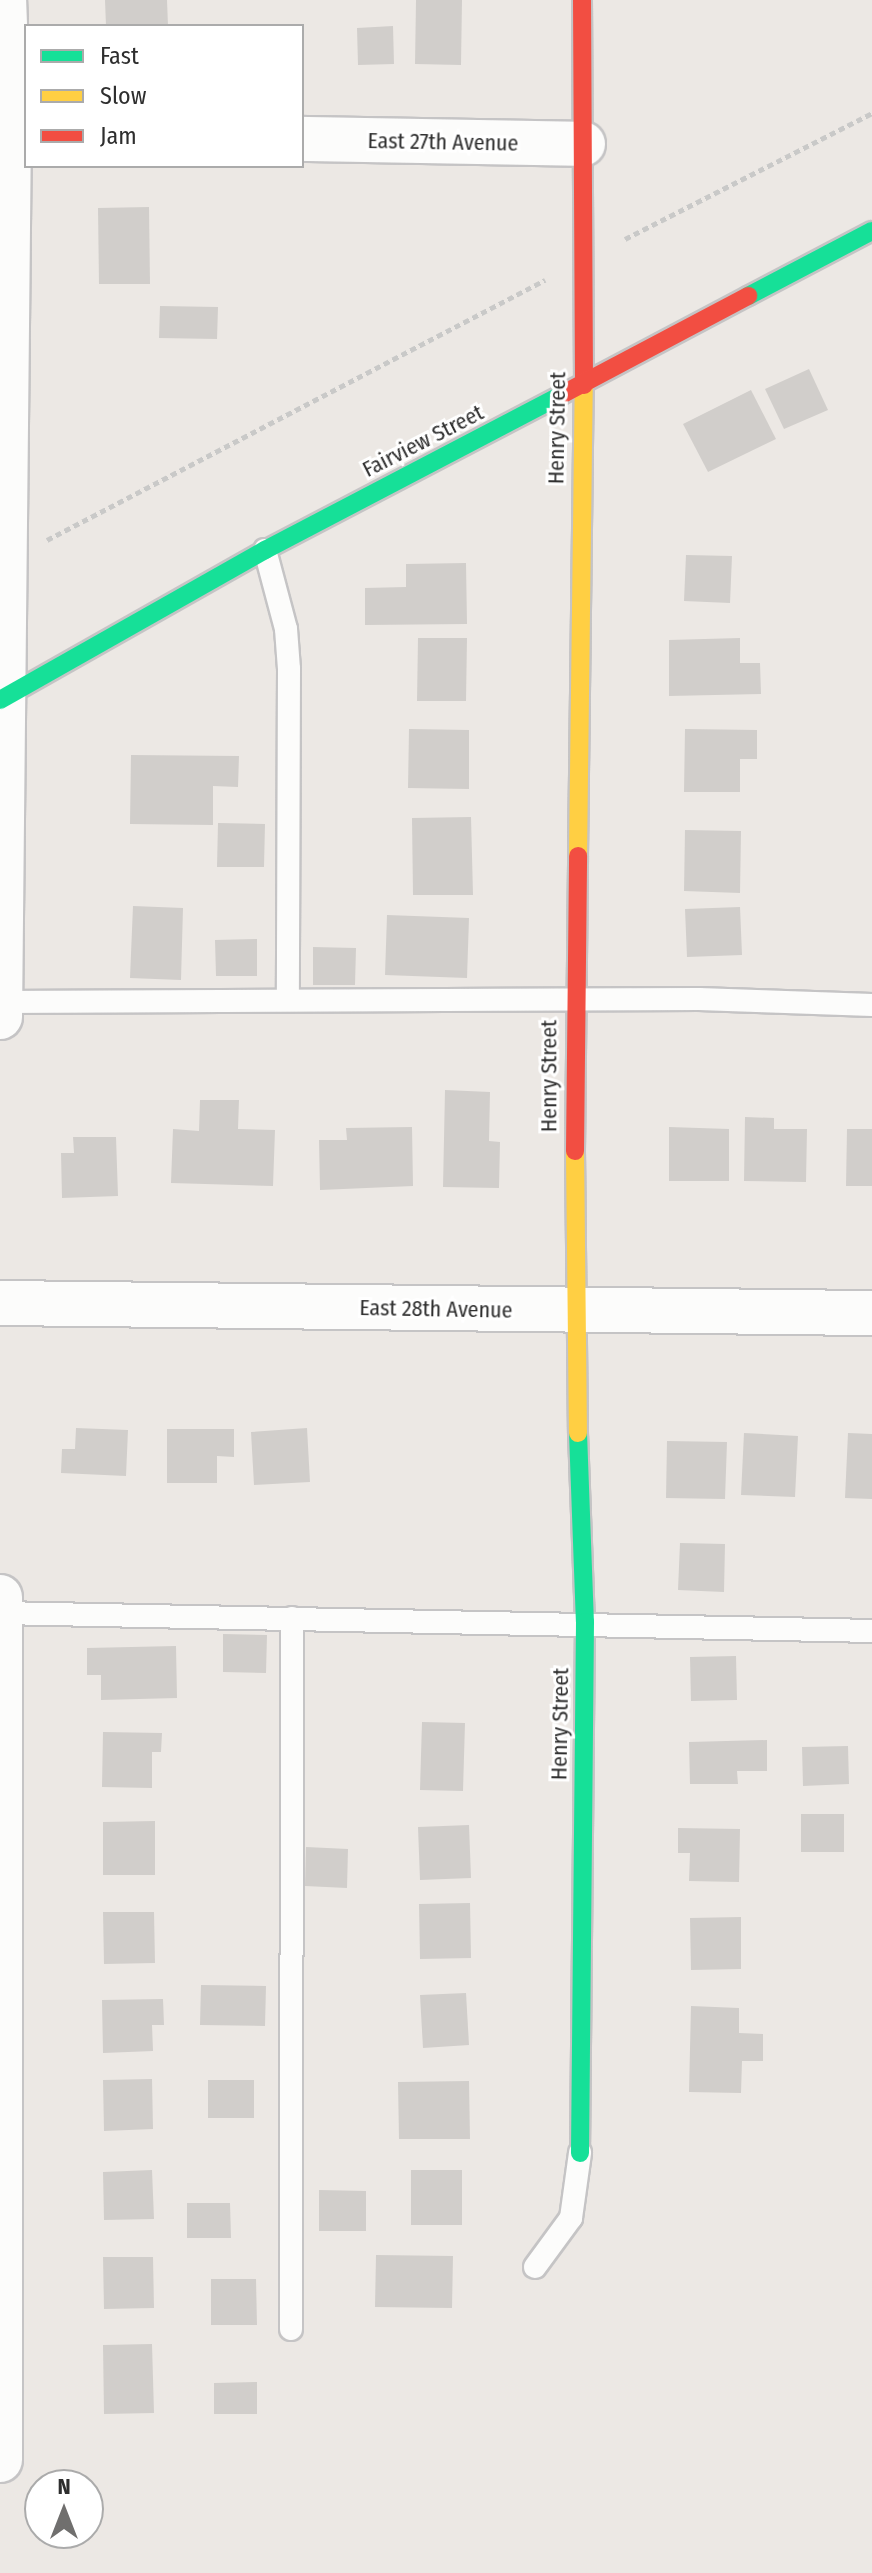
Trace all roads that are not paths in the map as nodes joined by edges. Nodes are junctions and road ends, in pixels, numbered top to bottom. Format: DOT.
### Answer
graph roads {
  1 [pos="4,0"];
  2 [pos="582,0"];
  3 [pos="12,134"];
  4 [pos="304,139"];
  5 [pos="583,144"];
  6 [pos="872,231"];
  7 [pos="581,386"];
  8 [pos="265,550"];
  9 [pos="0,700"];
  10 [pos="288,998"];
  11 [pos="574,1001"];
  12 [pos="0,1002"];
  13 [pos="872,1005"];
  14 [pos="0,1017"];
  15 [pos="0,1303"];
  16 [pos="573,1310"];
  17 [pos="872,1313"];
  18 [pos="0,1597"];
  19 [pos="0,1613"];
  20 [pos="292,1618"];
  21 [pos="585,1622"];
  22 [pos="872,1631"];
  23 [pos="580,2153"];
  24 [pos="535,2267"];
  25 [pos="291,2329"];
  26 [pos="0,2460"];
  1 -- 3 [label="street"];
  2 -- 5 [label="street, Henry Street"];
  3 -- 9 [label="street"];
  4 -- 5 [label="street, East 27th Avenue"];
  5 -- 7 [label="street, Henry Street"];
  6 -- 7 [label="street, Fairview Street"];
  7 -- 8 [label="street, Fairview Street"];
  7 -- 11 [label="street, Henry Street"];
  8 -- 9 [label="street, Fairview Street"];
  8 -- 10 [label="lane"];
  9 -- 12 [label="street"];
  10 -- 11 [label="lane"];
  10 -- 12 [label="lane"];
  11 -- 13 [label="lane"];
  11 -- 16 [label="street, Henry Street"];
  12 -- 14 [label="street"];
  15 -- 16 [label="street, East 28th Avenue"];
  16 -- 17 [label="street, East 28th Avenue"];
  16 -- 21 [label="street, Henry Street"];
  18 -- 19 [label="street"];
  19 -- 20 [label="lane"];
  19 -- 26 [label="street"];
  20 -- 21 [label="lane"];
  20 -- 25 [label="lane"];
  21 -- 22 [label="lane"];
  21 -- 23 [label="street, Henry Street"];
  23 -- 24 [label="lane"];
}
